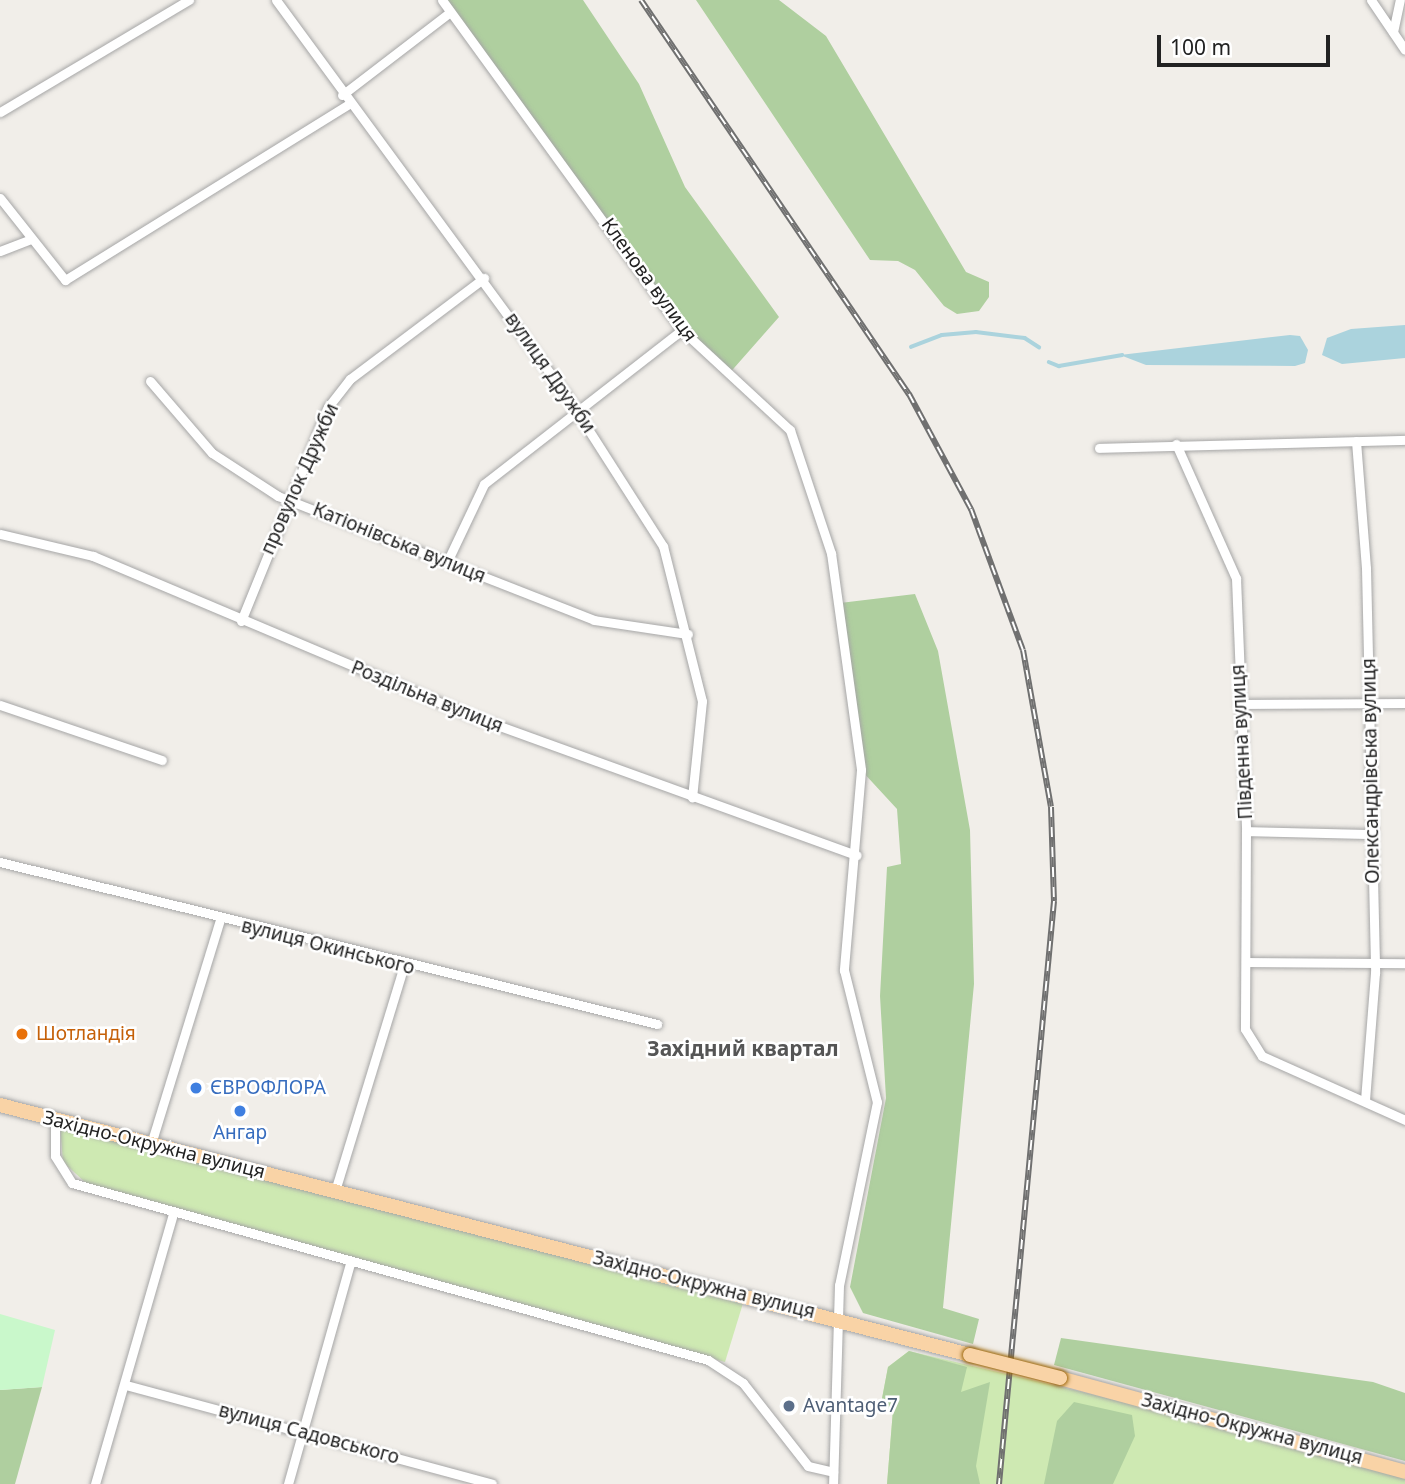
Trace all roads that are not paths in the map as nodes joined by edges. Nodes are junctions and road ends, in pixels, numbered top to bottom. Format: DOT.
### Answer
graph roads {
  1 [pos="189,0"];
  2 [pos="276,0"];
  3 [pos="442,0"];
  4 [pos="1371,0"];
  5 [pos="1400,0"];
  6 [pos="450,12"];
  7 [pos="1393,32"];
  8 [pos="1405,50"];
  9 [pos="342,95"];
  10 [pos="349,104"];
  11 [pos="0,112"];
  12 [pos="0,198"];
  13 [pos="31,239"];
  14 [pos="0,251"];
  15 [pos="484,278"];
  16 [pos="682,330"];
  17 [pos="150,380"];
  18 [pos="579,414"];
  19 [pos="1405,440"];
  20 [pos="1356,441"];
  21 [pos="1176,444"];
  22 [pos="1098,448"];
  23 [pos="287,500"];
  24 [pos="0,534"];
  25 [pos="447,562"];
  26 [pos="240,621"];
  27 [pos="688,634"];
  28 [pos="1370,703"];
  29 [pos="1405,703"];
  30 [pos="1240,704"];
  31 [pos="0,705"];
  32 [pos="162,760"];
  33 [pos="692,797"];
  34 [pos="1246,831"];
  35 [pos="1374,834"];
  36 [pos="857,855"];
  37 [pos="0,862"];
  38 [pos="220,920"];
  39 [pos="1247,962"];
  40 [pos="1405,963"];
  41 [pos="1375,964"];
  42 [pos="404,965"];
  43 [pos="657,1024"];
  44 [pos="1364,1101"];
  45 [pos="0,1105"];
  46 [pos="55,1119"];
  47 [pos="1405,1120"];
  48 [pos="151,1144"];
  49 [pos="335,1191"];
  50 [pos="173,1213"];
  51 [pos="351,1263"];
  52 [pos="838,1319"];
  53 [pos="126,1385"];
  54 [pos="303,1433"];
  55 [pos="833,1472"];
  56 [pos="1405,1472"];
  57 [pos="95,1484"];
  58 [pos="288,1484"];
  59 [pos="489,1484"];
  60 [pos="833,1484"];
  1 -- 11 [label="street"];
  2 -- 9 [label="street, вулиця Дружби"];
  3 -- 6 [label="street, Кленова вулиця"];
  4 -- 7 [label="street"];
  5 -- 7 [label="street"];
  6 -- 9 [label="street"];
  6 -- 16 [label="street, Кленова вулиця"];
  7 -- 8 [label="street"];
  9 -- 10 [label="street, вулиця Дружби"];
  10 -- 13 [label="street"];
  10 -- 15 [label="street, вулиця Дружби"];
  12 -- 13 [label="street"];
  13 -- 14 [label="street"];
  15 -- 18 [label="street, вулиця Дружби"];
  15 -- 23 [label="street, провулок Дружби"];
  16 -- 18 [label="street"];
  16 -- 36 [label="street, Кленова вулиця"];
  17 -- 23 [label="street, Катіонівська вулиця"];
  18 -- 25 [label="street"];
  18 -- 27 [label="street, вулиця Дружби"];
  19 -- 20 [label="street"];
  20 -- 21 [label="street"];
  20 -- 28 [label="street, Олександрівська вулиця"];
  21 -- 22 [label="street"];
  21 -- 30 [label="street, Південна вулиця"];
  23 -- 25 [label="street, Катіонівська вулиця"];
  23 -- 26 [label="street, провулок Дружби"];
  24 -- 26 [label="street, Роздільна вулиця"];
  25 -- 27 [label="street, Катіонівська вулиця"];
  26 -- 33 [label="street, Роздільна вулиця"];
  27 -- 33 [label="street, вулиця Дружби"];
  28 -- 29 [label="street"];
  28 -- 30 [label="street"];
  28 -- 35 [label="street, Олександрівська вулиця"];
  30 -- 34 [label="street, Південна вулиця"];
  31 -- 32 [label="street"];
  33 -- 36 [label="street, Роздільна вулиця"];
  34 -- 35 [label="street"];
  34 -- 39 [label="street, Південна вулиця"];
  35 -- 41 [label="street, Олександрівська вулиця"];
  36 -- 52 [label="street, Кленова вулиця"];
  37 -- 38 [label="street, вулиця Окинського"];
  38 -- 42 [label="street, вулиця Окинського"];
  38 -- 48 [label="street"];
  39 -- 41 [label="street"];
  39 -- 44 [label="street, Південна вулиця"];
  40 -- 41 [label="street"];
  41 -- 44 [label="street, Олександрівська вулиця"];
  42 -- 43 [label="street, вулиця Окинського"];
  42 -- 49 [label="street"];
  44 -- 47 [label="street"];
  45 -- 46 [label="main road, Західно-Окружна вулиця"];
  46 -- 48 [label="main road, Західно-Окружна вулиця"];
  46 -- 50 [label="street"];
  48 -- 49 [label="main road, Західно-Окружна вулиця"];
  49 -- 52 [label="main road, Західно-Окружна вулиця"];
  50 -- 51 [label="street"];
  50 -- 53 [label="street"];
  51 -- 54 [label="street"];
  51 -- 55 [label="street"];
  52 -- 55 [label="street, Кленова вулиця"];
  52 -- 56 [label="main road, Західно-Окружна вулиця, bridge"];
  53 -- 54 [label="street, вулиця Садовського"];
  53 -- 57 [label="street"];
  54 -- 58 [label="street"];
  54 -- 59 [label="street, вулиця Садовського"];
  55 -- 60 [label="street, Кленова вулиця"];
}
